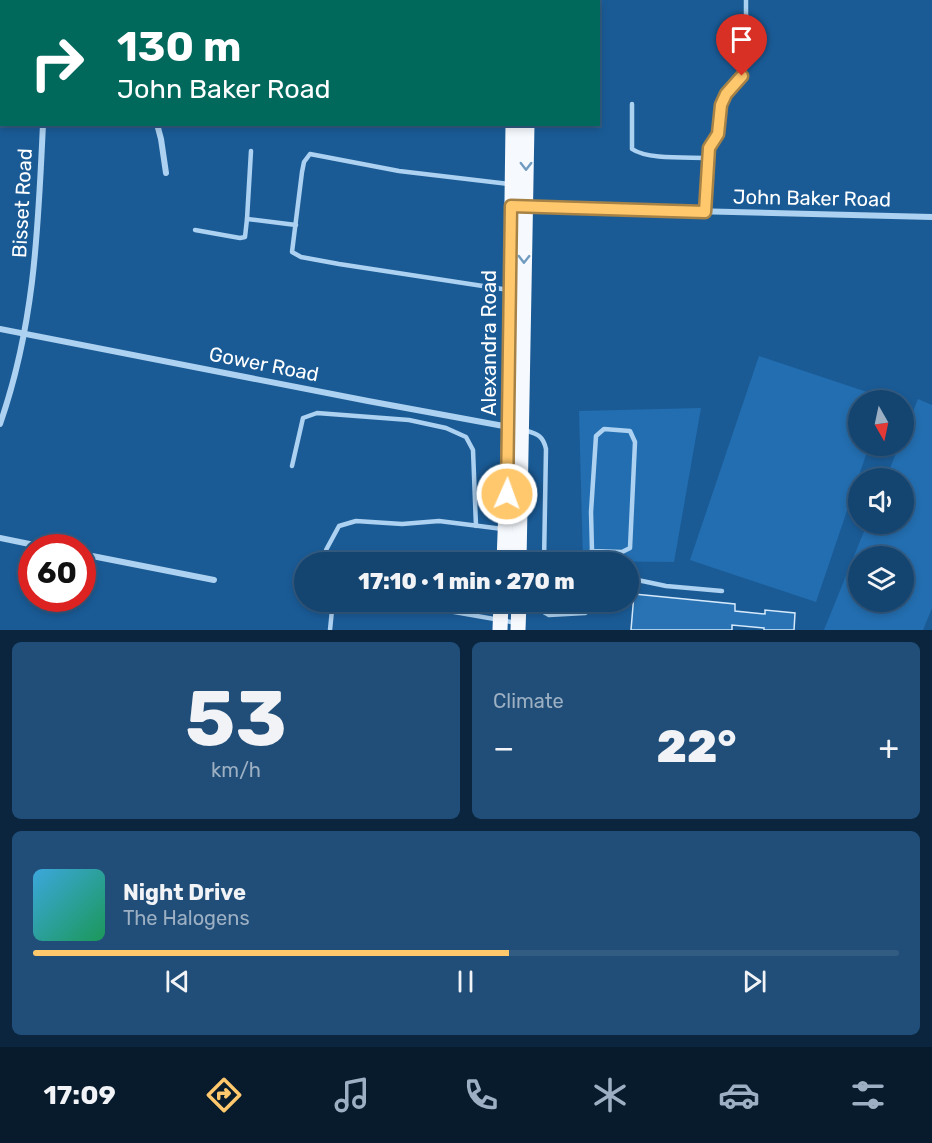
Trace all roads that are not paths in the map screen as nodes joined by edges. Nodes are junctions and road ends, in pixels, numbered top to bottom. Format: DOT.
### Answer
graph roads {
  1 [pos="746,0"];
  2 [pos="632,104"];
  3 [pos="43,126"];
  4 [pos="158,126"];
  5 [pos="513,126"];
  6 [pos="527,126"];
  7 [pos="251,150"];
  8 [pos="708,158"];
  9 [pos="166,173"];
  10 [pos="512,184"];
  11 [pos="518,207"];
  12 [pos="705,212"];
  13 [pos="932,217"];
  14 [pos="248,219"];
  15 [pos="296,225"];
  16 [pos="195,230"];
  17 [pos="510,291"];
  18 [pos="0,329"];
  19 [pos="26,333"];
  20 [pos="0,424"];
  21 [pos="515,428"];
  22 [pos="292,466"];
  23 [pos="476,526"];
  24 [pos="506,529"];
  25 [pos="0,538"];
  26 [pos="18,542"];
  27 [pos="326,550"];
  28 [pos="592,550"];
  29 [pos="505,552"];
  30 [pos="519,552"];
  31 [pos="544,552"];
  32 [pos="588,552"];
  33 [pos="96,557"];
  34 [pos="214,580"];
  35 [pos="639,580"];
  36 [pos="722,591"];
  37 [pos="332,612"];
  38 [pos="442,612"];
  39 [pos="544,612"];
  40 [pos="587,612"];
  41 [pos="500,625"];
  42 [pos="519,627"];
  43 [pos="330,630"];
  1 -- 8 [label="lane"];
  2 -- 8 [label="lane"];
  3 -- 19 [label="street, Bisset Road"];
  4 -- 9 [label="street"];
  5 -- 10 [label="main road, Alexandra Road"];
  6 -- 11 [label="main road, Alexandra Road, one-way"];
  7 -- 14 [label="lane"];
  8 -- 12 [label="lane"];
  10 -- 11 [label="main road, Alexandra Road"];
  10 -- 15 [label="lane"];
  11 -- 12 [label="street, John Baker Road"];
  11 -- 17 [label="main road, Alexandra Road"];
  11 -- 21 [label="main road, Alexandra Road, one-way"];
  12 -- 13 [label="street, John Baker Road"];
  14 -- 15 [label="lane"];
  14 -- 16 [label="lane"];
  15 -- 17 [label="lane"];
  17 -- 21 [label="main road, Alexandra Road"];
  18 -- 19 [label="street, Gower Road"];
  19 -- 20 [label="street, Bisset Road"];
  19 -- 21 [label="street, Gower Road"];
  21 -- 24 [label="main road, Alexandra Road"];
  21 -- 30 [label="main road, Alexandra Road"];
  21 -- 31 [label="lane"];
  22 -- 23 [label="lane"];
  23 -- 24 [label="lane"];
  23 -- 27 [label="lane"];
  24 -- 29 [label="main road, Alexandra Road"];
  25 -- 26 [label="street"];
  28 -- 28 [label="lane"];
  28 -- 32 [label="lane"];
  33 -- 34 [label="street"];
  35 -- 36 [label="lane"];
  37 -- 43 [label="lane"];
  38 -- 41 [label="lane"];
  39 -- 40 [label="lane"];
  41 -- 42 [label="lane"];
}
